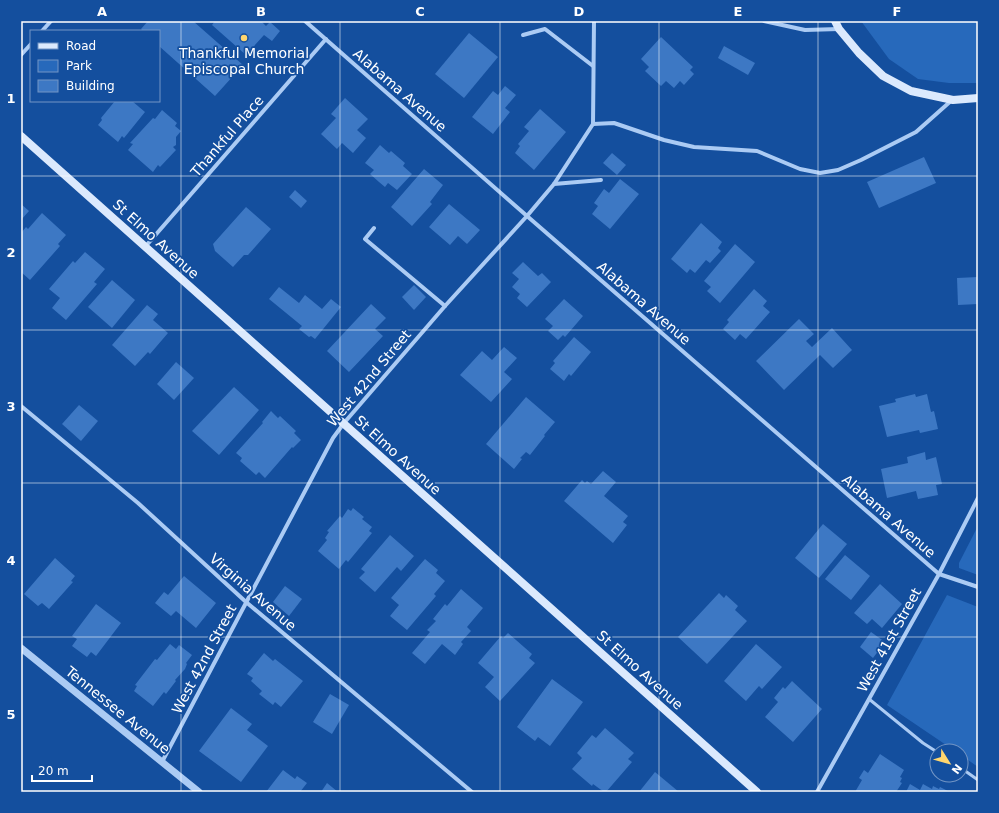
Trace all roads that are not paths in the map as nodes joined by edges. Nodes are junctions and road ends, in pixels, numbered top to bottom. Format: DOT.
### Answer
graph roads {
  1 [pos="51,21"];
  2 [pos="305,21"];
  3 [pos="594,21"];
  4 [pos="764,21"];
  5 [pos="835,21"];
  6 [pos="839,29"];
  7 [pos="43,30"];
  8 [pos="523,35"];
  9 [pos="326,39"];
  10 [pos="30,45"];
  11 [pos="21,55"];
  12 [pos="593,66"];
  13 [pos="978,98"];
  14 [pos="953,100"];
  15 [pos="593,124"];
  16 [pos="21,136"];
  17 [pos="600,180"];
  18 [pos="554,184"];
  19 [pos="527,216"];
  20 [pos="374,228"];
  21 [pos="145,247"];
  22 [pos="445,306"];
  23 [pos="21,406"];
  24 [pos="344,423"];
  25 [pos="978,498"];
  26 [pos="939,574"];
  27 [pos="978,587"];
  28 [pos="246,602"];
  29 [pos="21,648"];
  30 [pos="869,699"];
  31 [pos="929,747"];
  32 [pos="162,762"];
  33 [pos="969,774"];
  34 [pos="978,780"];
  35 [pos="199,792"];
  36 [pos="472,792"];
  37 [pos="757,792"];
  38 [pos="817,792"];
  1 -- 7 [label="street"];
  2 -- 9 [label="street, Alabama Avenue"];
  3 -- 12 [label="street"];
  4 -- 6 [label="street"];
  5 -- 6 [label="main road"];
  6 -- 14 [label="main road"];
  8 -- 12 [label="street"];
  9 -- 19 [label="street, Alabama Avenue"];
  9 -- 21 [label="street, Thankful Place"];
  10 -- 11 [label="street"];
  12 -- 15 [label="street"];
  13 -- 14 [label="main road"];
  14 -- 15 [label="street"];
  15 -- 18 [label="street, West 42nd Street"];
  16 -- 21 [label="main road, St Elmo Avenue"];
  17 -- 18 [label="street"];
  18 -- 19 [label="street, West 42nd Street"];
  19 -- 22 [label="street, West 42nd Street"];
  19 -- 26 [label="street, Alabama Avenue"];
  20 -- 22 [label="street"];
  21 -- 24 [label="main road, St Elmo Avenue"];
  22 -- 24 [label="street, West 42nd Street"];
  23 -- 28 [label="street, Virginia Avenue"];
  24 -- 28 [label="street, West 42nd Street"];
  24 -- 37 [label="main road, St Elmo Avenue"];
  25 -- 26 [label="street, West 41st Street"];
  26 -- 27 [label="street, Alabama Avenue"];
  26 -- 30 [label="street, West 41st Street"];
  28 -- 32 [label="street, West 42nd Street"];
  28 -- 36 [label="street, Virginia Avenue"];
  29 -- 32 [label="street, Tennessee Avenue"];
  30 -- 31 [label="lane"];
  30 -- 38 [label="street, West 41st Street"];
  32 -- 35 [label="street, Tennessee Avenue"];
  33 -- 34 [label="lane"];
}
